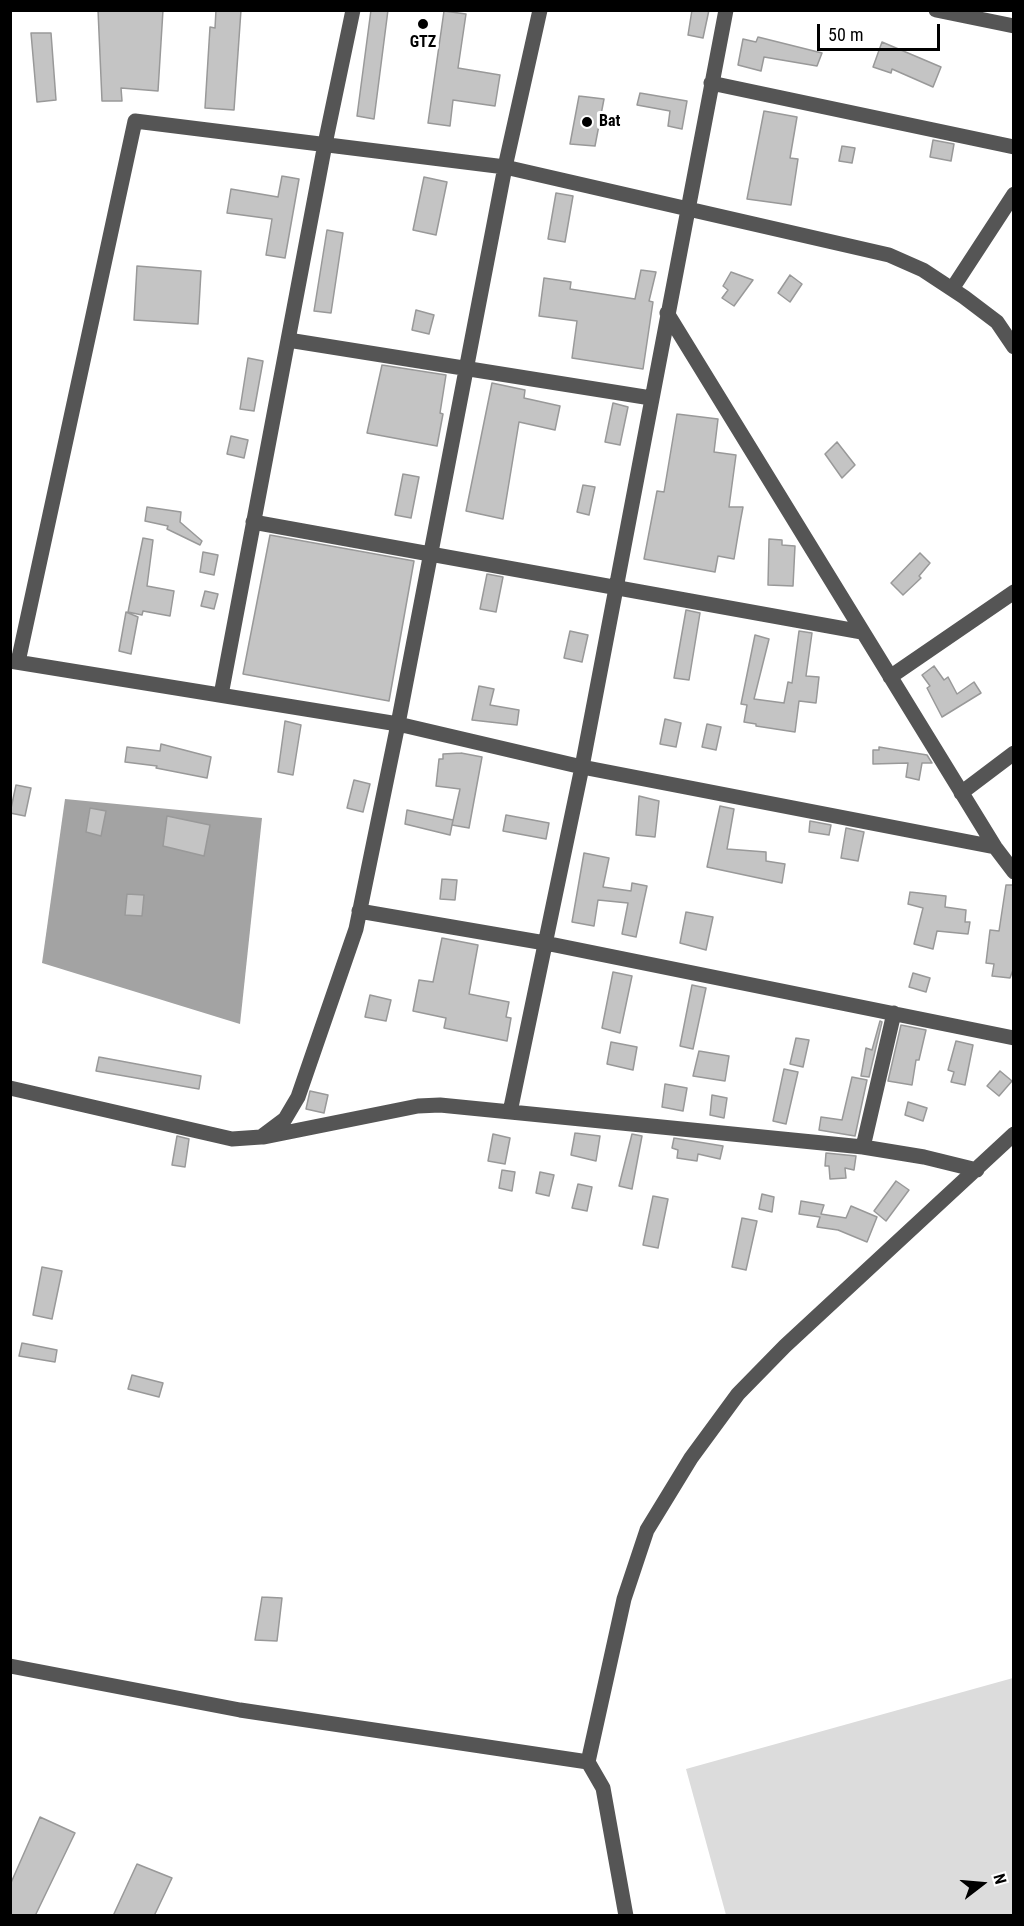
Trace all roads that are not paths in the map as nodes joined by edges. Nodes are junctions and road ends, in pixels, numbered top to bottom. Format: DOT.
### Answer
graph roads {
  1 [pos="353,10"];
  2 [pos="540,10"];
  3 [pos="726,10"];
  4 [pos="936,10"];
  5 [pos="1014,26"];
  6 [pos="711,83"];
  7 [pos="325,144"];
  8 [pos="1014,147"];
  9 [pos="505,167"];
  10 [pos="1014,194"];
  11 [pos="687,210"];
  12 [pos="952,288"];
  13 [pos="667,313"];
  14 [pos="288,340"];
  15 [pos="1014,347"];
  16 [pos="467,369"];
  17 [pos="651,398"];
  18 [pos="253,522"];
  19 [pos="431,553"];
  20 [pos="615,587"];
  21 [pos="1014,592"];
  22 [pos="862,632"];
  23 [pos="14,662"];
  24 [pos="890,677"];
  25 [pos="221,695"];
  26 [pos="398,724"];
  27 [pos="1014,753"];
  28 [pos="582,767"];
  29 [pos="961,793"];
  30 [pos="994,847"];
  31 [pos="1014,872"];
  32 [pos="359,911"];
  33 [pos="545,943"];
  34 [pos="894,1013"];
  35 [pos="1014,1038"];
  36 [pos="10,1088"];
  37 [pos="510,1112"];
  38 [pos="1014,1134"];
  39 [pos="261,1137"];
  40 [pos="863,1147"];
  41 [pos="977,1170"];
  42 [pos="10,1666"];
  43 [pos="588,1762"];
  44 [pos="626,1916"];
  1 -- 7 [label="street"];
  2 -- 9 [label="street"];
  3 -- 6 [label="street"];
  4 -- 5 [label="street"];
  6 -- 8 [label="street"];
  6 -- 11 [label="street"];
  7 -- 9 [label="street"];
  7 -- 14 [label="street"];
  7 -- 23 [label="street"];
  9 -- 11 [label="street"];
  9 -- 16 [label="street"];
  10 -- 12 [label="street"];
  11 -- 12 [label="street"];
  11 -- 13 [label="street"];
  12 -- 15 [label="street"];
  13 -- 17 [label="street"];
  13 -- 22 [label="street"];
  14 -- 16 [label="street"];
  14 -- 18 [label="street"];
  16 -- 17 [label="street"];
  16 -- 19 [label="street"];
  17 -- 20 [label="street"];
  18 -- 19 [label="street"];
  18 -- 25 [label="street"];
  19 -- 20 [label="street"];
  19 -- 26 [label="street"];
  20 -- 22 [label="street"];
  20 -- 28 [label="street"];
  21 -- 24 [label="street"];
  22 -- 24 [label="street"];
  23 -- 25 [label="street"];
  24 -- 29 [label="street"];
  25 -- 26 [label="street"];
  26 -- 28 [label="street"];
  26 -- 32 [label="street"];
  27 -- 29 [label="street"];
  28 -- 30 [label="street"];
  28 -- 33 [label="street"];
  29 -- 30 [label="street"];
  30 -- 31 [label="street"];
  32 -- 33 [label="street"];
  32 -- 39 [label="street"];
  33 -- 34 [label="street"];
  33 -- 37 [label="street"];
  34 -- 35 [label="street"];
  34 -- 40 [label="street"];
  36 -- 39 [label="street"];
  37 -- 39 [label="street"];
  37 -- 40 [label="street"];
  38 -- 41 [label="street"];
  40 -- 41 [label="street"];
  41 -- 43 [label="street"];
  42 -- 43 [label="street"];
  43 -- 44 [label="street"];
}
